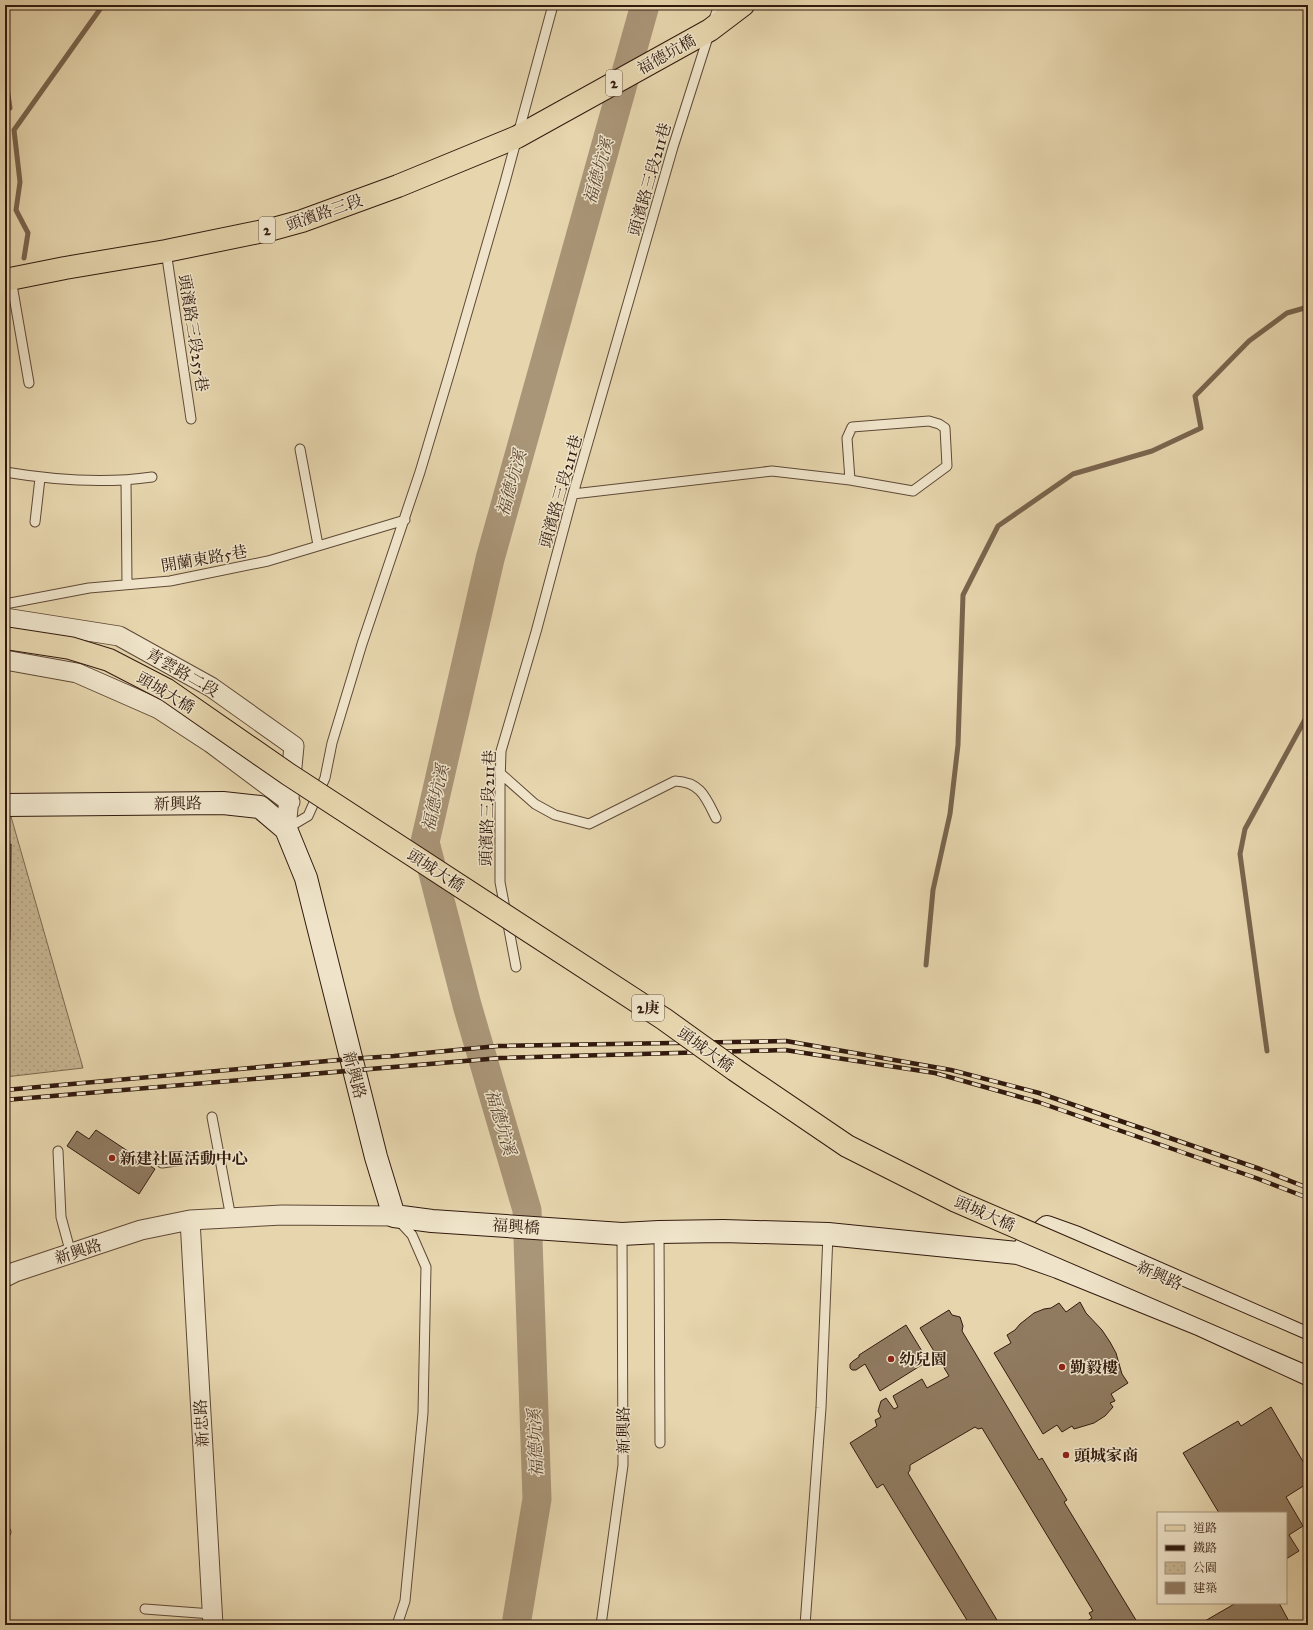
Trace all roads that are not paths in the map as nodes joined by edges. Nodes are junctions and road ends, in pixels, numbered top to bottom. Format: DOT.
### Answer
graph roads {
  1 [pos="553,5"];
  2 [pos="719,5"];
  3 [pos="743,5"];
  4 [pos="710,30"];
  5 [pos="517,137"];
  6 [pos="166,251"];
  7 [pos="8,280"];
  8 [pos="29,383"];
  9 [pos="191,419"];
  10 [pos="300,449"];
  11 [pos="5,472"];
  12 [pos="152,476"];
  13 [pos="40,478"];
  14 [pos="850,480"];
  15 [pos="126,481"];
  16 [pos="573,494"];
  17 [pos="404,520"];
  18 [pos="35,522"];
  19 [pos="318,545"];
  20 [pos="127,584"];
  21 [pos="5,604"];
  22 [pos="5,618"];
  23 [pos="5,638"];
  24 [pos="5,660"];
  25 [pos="500,773"];
  26 [pos="290,802"];
  27 [pos="5,805"];
  28 [pos="716,818"];
  29 [pos="286,829"];
  30 [pos="516,967"];
  31 [pos="212,1116"];
  32 [pos="58,1151"];
  33 [pos="219,1155"];
  34 [pos="162,1164"];
  35 [pos="394,1216"];
  36 [pos="231,1218"];
  37 [pos="190,1220"];
  38 [pos="600,1232"];
  39 [pos="659,1232"];
  40 [pos="622,1234"];
  41 [pos="828,1234"];
  42 [pos="1018,1253"];
  43 [pos="71,1254"];
  44 [pos="5,1277"];
  45 [pos="1308,1339"];
  46 [pos="1308,1353"];
  47 [pos="1308,1374"];
  48 [pos="660,1443"];
  49 [pos="145,1610"];
  50 [pos="213,1619"];
  51 [pos="397,1625"];
  52 [pos="601,1625"];
  53 [pos="805,1625"];
  1 -- 5 [label="lane"];
  2 -- 4 [label="lane, 頭濱路三段211巷"];
  3 -- 4 [label="main road, 2"];
  4 -- 5 [label="main road, 福德坑橋 / 2"];
  4 -- 16 [label="lane, 頭濱路三段211巷"];
  5 -- 6 [label="main road, 頭濱路三段 / 2"];
  5 -- 17 [label="lane"];
  6 -- 7 [label="main road, 頭濱路三段 / 2"];
  6 -- 9 [label="lane, 頭濱路三段255巷"];
  7 -- 8 [label="lane"];
  10 -- 19 [label="lane"];
  11 -- 13 [label="lane"];
  12 -- 15 [label="lane"];
  13 -- 15 [label="lane"];
  13 -- 18 [label="lane"];
  14 -- 14 [label="lane"];
  14 -- 16 [label="lane"];
  15 -- 20 [label="lane"];
  16 -- 25 [label="lane, 頭濱路三段211巷"];
  17 -- 19 [label="lane, 開蘭東路5巷"];
  17 -- 29 [label="lane"];
  19 -- 20 [label="lane, 開蘭東路5巷"];
  20 -- 21 [label="lane, 開蘭東路5巷"];
  22 -- 26 [label="street, 青雲路二段"];
  23 -- 46 [label="main road, 頭城大橋 / 2庚, bridge"];
  24 -- 26 [label="street"];
  25 -- 28 [label="lane"];
  25 -- 30 [label="lane, 頭濱路三段211巷"];
  26 -- 29 [label="street, 青雲路二段"];
  27 -- 29 [label="street, 新興路"];
  29 -- 35 [label="street, 新興路"];
  31 -- 33 [label="lane"];
  32 -- 43 [label="lane"];
  33 -- 34 [label="lane"];
  33 -- 36 [label="lane"];
  35 -- 36 [label="street, 新興路"];
  35 -- 38 [label="street, 福興橋"];
  35 -- 51 [label="lane"];
  36 -- 37 [label="street, 新興路"];
  37 -- 43 [label="street, 新興路"];
  37 -- 50 [label="street, 新忠路"];
  38 -- 40 [label="street, 新興路"];
  39 -- 40 [label="street, 新興路"];
  39 -- 41 [label="street, 新興路"];
  39 -- 48 [label="lane"];
  40 -- 52 [label="lane, 新興路"];
  41 -- 42 [label="street, 新興路"];
  41 -- 53 [label="lane"];
  42 -- 45 [label="street, 新興路"];
  42 -- 47 [label="street, 新興路"];
  43 -- 44 [label="street, 新興路"];
  49 -- 50 [label="lane"];
}
